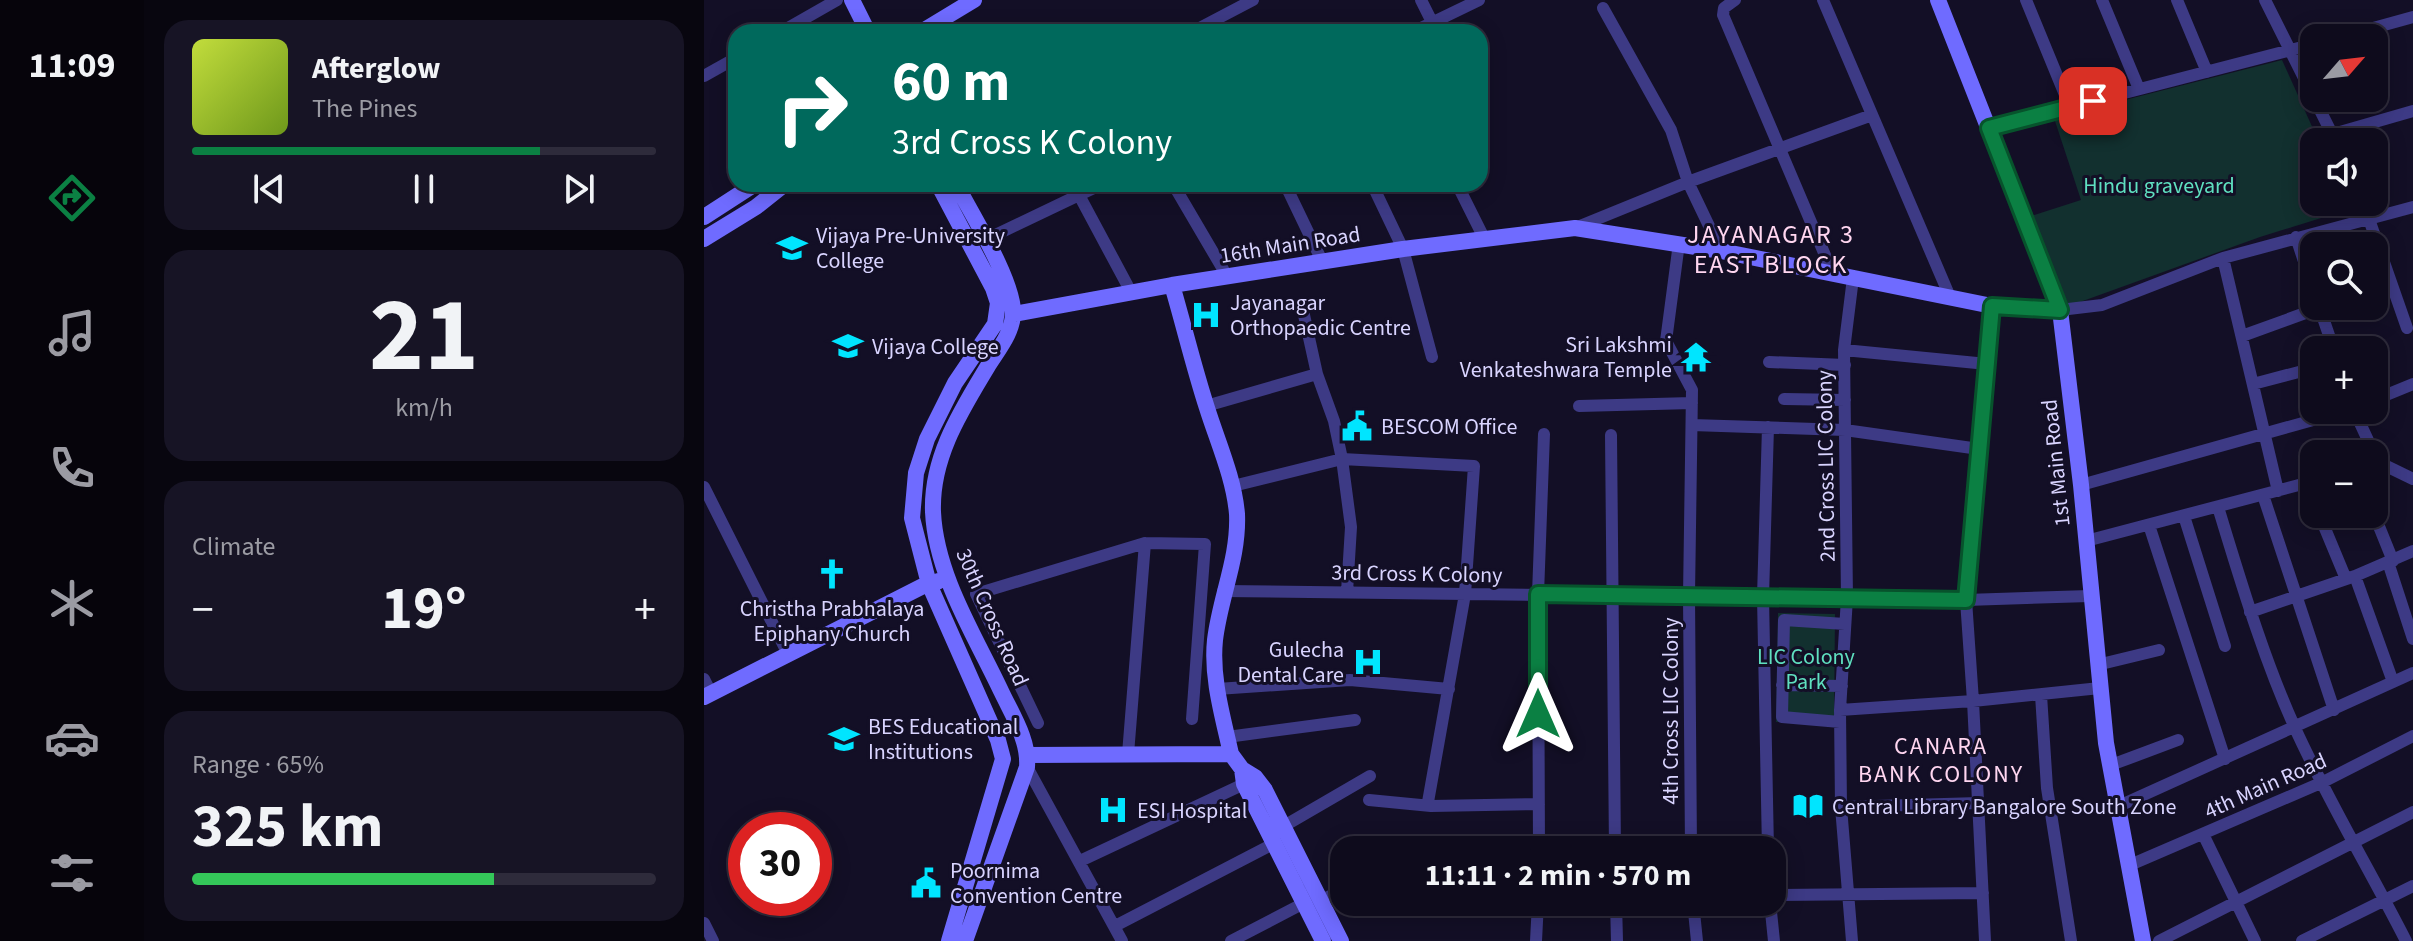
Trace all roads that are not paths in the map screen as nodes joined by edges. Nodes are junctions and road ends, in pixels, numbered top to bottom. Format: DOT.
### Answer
graph roads {
  1 [pos="837,0"];
  2 [pos="852,0"];
  3 [pos="974,0"];
  4 [pos="1253,0"];
  5 [pos="1421,0"];
  6 [pos="1479,0"];
  7 [pos="1735,0"];
  8 [pos="1823,0"];
  9 [pos="1938,0"];
  10 [pos="2026,0"];
  11 [pos="2102,0"];
  12 [pos="2177,0"];
  13 [pos="2265,0"];
  14 [pos="1603,8"];
  15 [pos="2413,17"];
  16 [pos="1432,22"];
  17 [pos="795,24"];
  18 [pos="864,24"];
  19 [pos="934,24"];
  20 [pos="1210,24"];
  21 [pos="1428,24"];
  22 [pos="2388,24"];
  23 [pos="2300,48"];
  24 [pos="2290,51"];
  25 [pos="728,62"];
  26 [pos="2207,72"];
  27 [pos="704,76"];
  28 [pos="2139,89"];
  29 [pos="2070,107"];
  30 [pos="2413,111"];
  31 [pos="1872,115"];
  32 [pos="1989,128"];
  33 [pos="2329,128"];
  34 [pos="2363,128"];
  35 [pos="1781,149"];
  36 [pos="1688,182"];
  37 [pos="743,192"];
  38 [pos="775,192"];
  39 [pos="942,192"];
  40 [pos="960,192"];
  41 [pos="1085,192"];
  42 [pos="1178,192"];
  43 [pos="1289,192"];
  44 [pos="1376,192"];
  45 [pos="1461,192"];
  46 [pos="1079,195"];
  47 [pos="2413,207"];
  48 [pos="704,217"];
  49 [pos="2370,218"];
  50 [pos="1575,228"];
  51 [pos="2296,237"];
  52 [pos="704,239"];
  53 [pos="985,240"];
  54 [pos="1485,240"];
  55 [pos="1679,243"];
  56 [pos="1403,249"];
  57 [pos="2300,249"];
  58 [pos="1721,251"];
  59 [pos="2223,258"];
  60 [pos="1322,261"];
  61 [pos="1833,274"];
  62 [pos="1227,276"];
  63 [pos="1853,278"];
  64 [pos="1172,285"];
  65 [pos="1131,292"];
  66 [pos="1950,297"];
  67 [pos="1992,306"];
  68 [pos="2060,310"];
  69 [pos="1014,314"];
  70 [pos="2300,314"];
  71 [pos="1304,315"];
  72 [pos="2407,328"];
  73 [pos="2242,336"];
  74 [pos="1844,350"];
  75 [pos="1432,357"];
  76 [pos="1769,362"];
  77 [pos="1987,364"];
  78 [pos="1845,365"];
  79 [pos="2300,372"];
  80 [pos="1317,374"];
  81 [pos="2253,384"];
  82 [pos="2413,384"];
  83 [pos="2388,394"];
  84 [pos="1784,399"];
  85 [pos="1845,400"];
  86 [pos="1692,403"];
  87 [pos="1206,406"];
  88 [pos="1579,406"];
  89 [pos="2303,424"];
  90 [pos="1692,425"];
  91 [pos="1768,427"];
  92 [pos="1845,430"];
  93 [pos="1544,434"];
  94 [pos="1611,435"];
  95 [pos="2264,435"];
  96 [pos="1979,449"];
  97 [pos="1342,459"];
  98 [pos="2388,468"];
  99 [pos="2413,479"];
  100 [pos="2081,485"];
  101 [pos="2300,485"];
  102 [pos="1233,486"];
  103 [pos="704,487"];
  104 [pos="2278,491"];
  105 [pos="2263,495"];
  106 [pos="2218,507"];
  107 [pos="2184,516"];
  108 [pos="2149,525"];
  109 [pos="2326,528"];
  110 [pos="2379,528"];
  111 [pos="2086,541"];
  112 [pos="1145,543"];
  113 [pos="2413,551"];
  114 [pos="2391,562"];
  115 [pos="2351,577"];
  116 [pos="948,578"];
  117 [pos="929,584"];
  118 [pos="1223,591"];
  119 [pos="1347,592"];
  120 [pos="1465,594"];
  121 [pos="1538,594"];
  122 [pos="1611,595"];
  123 [pos="1689,596"];
  124 [pos="2090,596"];
  125 [pos="1763,597"];
  126 [pos="2297,597"];
  127 [pos="1847,598"];
  128 [pos="1966,600"];
  129 [pos="2250,612"];
  130 [pos="1845,624"];
  131 [pos="2413,639"];
  132 [pos="2225,646"];
  133 [pos="2159,650"];
  134 [pos="788,654"];
  135 [pos="2097,665"];
  136 [pos="1763,670"];
  137 [pos="1783,671"];
  138 [pos="2413,673"];
  139 [pos="2393,682"];
  140 [pos="1782,685"];
  141 [pos="1842,686"];
  142 [pos="2100,688"];
  143 [pos="1217,689"];
  144 [pos="1449,689"];
  145 [pos="706,690"];
  146 [pos="2041,695"];
  147 [pos="1973,701"];
  148 [pos="2334,710"];
  149 [pos="1840,716"];
  150 [pos="1192,719"];
  151 [pos="1355,720"];
  152 [pos="1038,723"];
  153 [pos="2295,728"];
  154 [pos="2413,736"];
  155 [pos="1227,737"];
  156 [pos="2178,740"];
  157 [pos="1128,754"];
  158 [pos="1231,754"];
  159 [pos="2225,759"];
  160 [pos="1027,761"];
  161 [pos="2111,765"];
  162 [pos="1243,776"];
  163 [pos="1370,776"];
  164 [pos="2323,782"];
  165 [pos="1369,800"];
  166 [pos="1979,803"];
  167 [pos="1539,804"];
  168 [pos="1431,806"];
  169 [pos="2119,806"];
  170 [pos="1841,807"];
  171 [pos="2413,812"];
  172 [pos="1284,826"];
  173 [pos="2203,834"];
  174 [pos="1539,836"];
  175 [pos="1615,836"];
  176 [pos="1691,836"];
  177 [pos="1768,836"];
  178 [pos="2352,842"];
  179 [pos="1273,844"];
  180 [pos="1080,861"];
  181 [pos="2130,865"];
  182 [pos="2413,886"];
  183 [pos="1849,893"];
  184 [pos="1983,893"];
  185 [pos="1330,895"];
  186 [pos="1786,895"];
  187 [pos="2385,900"];
  188 [pos="1312,902"];
  189 [pos="2236,902"];
  190 [pos="1537,916"];
  191 [pos="1616,916"];
  192 [pos="1694,916"];
  193 [pos="1771,916"];
  194 [pos="704,923"];
  195 [pos="1115,926"];
  196 [pos="713,941"];
  197 [pos="949,941"];
  198 [pos="965,941"];
  199 [pos="1122,941"];
  200 [pos="1231,941"];
  201 [pos="1323,941"];
  202 [pos="1341,941"];
  203 [pos="1536,941"];
  204 [pos="1617,941"];
  205 [pos="1697,941"];
  206 [pos="1774,941"];
  207 [pos="1852,941"];
  208 [pos="1985,941"];
  209 [pos="2071,941"];
  210 [pos="2143,941"];
  211 [pos="2159,941"];
  212 [pos="2255,941"];
  213 [pos="2302,941"];
  214 [pos="2406,941"];
  1 -- 17 [label="street"];
  2 -- 18 [label="street"];
  3 -- 19 [label="street"];
  4 -- 20 [label="street"];
  5 -- 16 [label="street"];
  6 -- 16 [label="street"];
  7 -- 35 [label="street"];
  8 -- 31 [label="street"];
  9 -- 32 [label="street, 1st Main Road"];
  10 -- 29 [label="street"];
  11 -- 28 [label="street"];
  12 -- 26 [label="street"];
  13 -- 24 [label="street"];
  14 -- 36 [label="street"];
  15 -- 22 [label="street"];
  16 -- 21 [label="street"];
  23 -- 24 [label="street"];
  24 -- 26 [label="street"];
  24 -- 33 [label="street"];
  25 -- 27 [label="street"];
  26 -- 28 [label="street"];
  28 -- 29 [label="street"];
  29 -- 32 [label="street"];
  30 -- 34 [label="street"];
  31 -- 35 [label="street, 16th Main Road"];
  31 -- 66 [label="street"];
  32 -- 68 [label="street, 1st Main Road"];
  35 -- 36 [label="street, 16th Main Road"];
  35 -- 61 [label="street"];
  36 -- 50 [label="street, 16th Main Road"];
  36 -- 58 [label="street"];
  37 -- 48 [label="street"];
  38 -- 52 [label="street"];
  39 -- 117 [label="street, 30th Cross Road"];
  40 -- 53 [label="street"];
  41 -- 46 [label="street"];
  42 -- 62 [label="street"];
  43 -- 60 [label="street"];
  44 -- 56 [label="street"];
  45 -- 54 [label="street"];
  46 -- 53 [label="street"];
  46 -- 65 [label="street"];
  47 -- 49 [label="street"];
  49 -- 51 [label="street"];
  49 -- 72 [label="street"];
  50 -- 54 [label="street, 16th Main Road"];
  50 -- 55 [label="street, 16th Main Road"];
  51 -- 57 [label="street"];
  51 -- 59 [label="street"];
  53 -- 69 [label="street"];
  54 -- 56 [label="street, 16th Main Road"];
  55 -- 58 [label="street, 16th Main Road"];
  55 -- 86 [label="street, 4th Cross LIC Colony"];
  56 -- 60 [label="street, 16th Main Road"];
  56 -- 75 [label="street"];
  58 -- 61 [label="street, 16th Main Road"];
  59 -- 68 [label="street"];
  59 -- 73 [label="street"];
  60 -- 62 [label="street, 16th Main Road"];
  61 -- 63 [label="street, 16th Main Road"];
  62 -- 64 [label="street, 16th Main Road"];
  63 -- 66 [label="street, 16th Main Road"];
  63 -- 74 [label="street, 2nd Cross LIC Colony"];
  64 -- 65 [label="street, 16th Main Road"];
  64 -- 87 [label="street"];
  65 -- 69 [label="street, 16th Main Road"];
  66 -- 67 [label="street, 16th Main Road"];
  67 -- 68 [label="street, 16th Main Road"];
  67 -- 77 [label="street"];
  68 -- 100 [label="street, 1st Main Road"];
  69 -- 116 [label="street, 30th Cross Road"];
  70 -- 73 [label="street"];
  71 -- 80 [label="street"];
  73 -- 81 [label="street"];
  74 -- 77 [label="street"];
  74 -- 78 [label="street, 2nd Cross LIC Colony"];
  76 -- 78 [label="street"];
  77 -- 96 [label="street"];
  78 -- 85 [label="street, 2nd Cross LIC Colony"];
  79 -- 81 [label="street"];
  80 -- 87 [label="street"];
  80 -- 97 [label="street"];
  81 -- 95 [label="street"];
  82 -- 83 [label="street"];
  84 -- 85 [label="street"];
  85 -- 92 [label="street, 2nd Cross LIC Colony"];
  86 -- 88 [label="street"];
  86 -- 90 [label="street, 4th Cross LIC Colony"];
  87 -- 102 [label="street"];
  89 -- 95 [label="street"];
  90 -- 91 [label="street"];
  90 -- 123 [label="street, 4th Cross LIC Colony"];
  91 -- 92 [label="street"];
  91 -- 125 [label="street"];
  92 -- 96 [label="street"];
  92 -- 127 [label="street, 2nd Cross LIC Colony"];
  93 -- 121 [label="street"];
  94 -- 122 [label="street"];
  95 -- 100 [label="street"];
  95 -- 104 [label="street"];
  96 -- 128 [label="street"];
  97 -- 102 [label="street"];
  97 -- 119 [label="street"];
  97 -- 120 [label="street"];
  98 -- 99 [label="street"];
  100 -- 111 [label="street, 1st Main Road"];
  101 -- 104 [label="street"];
  102 -- 118 [label="street"];
  103 -- 134 [label="street"];
  104 -- 105 [label="street"];
  105 -- 106 [label="street"];
  105 -- 126 [label="street"];
  106 -- 107 [label="street"];
  106 -- 129 [label="street"];
  107 -- 108 [label="street"];
  107 -- 132 [label="street"];
  108 -- 111 [label="street"];
  108 -- 159 [label="street"];
  109 -- 115 [label="street"];
  110 -- 114 [label="street"];
  111 -- 124 [label="street, 1st Main Road"];
  112 -- 150 [label="street"];
  112 -- 152 [label="street"];
  112 -- 157 [label="street"];
  113 -- 114 [label="street"];
  114 -- 115 [label="street"];
  114 -- 131 [label="street"];
  115 -- 126 [label="street"];
  115 -- 139 [label="street"];
  116 -- 117 [label="street"];
  116 -- 160 [label="street, 30th Cross Road"];
  117 -- 134 [label="street"];
  117 -- 197 [label="street, 30th Cross Road"];
  118 -- 119 [label="street, 3rd Cross K Colony"];
  118 -- 143 [label="street"];
  119 -- 120 [label="street, 3rd Cross K Colony"];
  120 -- 121 [label="street, 3rd Cross K Colony"];
  120 -- 144 [label="street"];
  121 -- 122 [label="street, 3rd Cross K Colony"];
  121 -- 167 [label="street"];
  122 -- 123 [label="street, 3rd Cross K Colony"];
  122 -- 175 [label="street"];
  123 -- 125 [label="street, 3rd Cross K Colony"];
  123 -- 176 [label="street, 4th Cross LIC Colony"];
  124 -- 128 [label="street, 3rd Cross K Colony"];
  124 -- 135 [label="street, 1st Main Road"];
  125 -- 127 [label="street, 3rd Cross K Colony"];
  125 -- 136 [label="street"];
  126 -- 129 [label="street"];
  126 -- 148 [label="street"];
  127 -- 128 [label="street, 3rd Cross K Colony"];
  127 -- 130 [label="street, 2nd Cross LIC Colony"];
  128 -- 147 [label="street"];
  129 -- 153 [label="street"];
  130 -- 137 [label="street"];
  130 -- 141 [label="street, 2nd Cross LIC Colony"];
  133 -- 135 [label="street"];
  134 -- 145 [label="street"];
  135 -- 142 [label="street, 1st Main Road"];
  136 -- 137 [label="street"];
  136 -- 177 [label="street"];
  137 -- 140 [label="street"];
  138 -- 139 [label="street"];
  139 -- 148 [label="street"];
  140 -- 141 [label="street"];
  140 -- 149 [label="street"];
  141 -- 149 [label="street, 2nd Cross LIC Colony"];
  142 -- 146 [label="street"];
  142 -- 161 [label="street, 1st Main Road"];
  143 -- 144 [label="street"];
  143 -- 155 [label="street"];
  144 -- 168 [label="street"];
  146 -- 147 [label="street"];
  146 -- 209 [label="street"];
  147 -- 149 [label="street"];
  147 -- 166 [label="street"];
  148 -- 153 [label="street"];
  149 -- 170 [label="street, 2nd Cross LIC Colony"];
  151 -- 155 [label="street"];
  153 -- 159 [label="street"];
  153 -- 164 [label="street"];
  154 -- 164 [label="street, 4th Main Road"];
  155 -- 158 [label="street"];
  156 -- 161 [label="street"];
  157 -- 158 [label="street"];
  157 -- 160 [label="street"];
  158 -- 162 [label="street"];
  159 -- 169 [label="street"];
  160 -- 180 [label="street"];
  160 -- 198 [label="street"];
  161 -- 169 [label="street, 1st Main Road"];
  162 -- 172 [label="street"];
  162 -- 179 [label="street"];
  162 -- 180 [label="street"];
  163 -- 172 [label="street"];
  164 -- 173 [label="street, 4th Main Road"];
  164 -- 178 [label="street"];
  165 -- 168 [label="street"];
  166 -- 170 [label="street"];
  166 -- 184 [label="street"];
  167 -- 168 [label="street"];
  167 -- 174 [label="street"];
  169 -- 181 [label="street, 1st Main Road"];
  170 -- 183 [label="street, 2nd Cross LIC Colony"];
  171 -- 178 [label="street"];
  172 -- 188 [label="street"];
  173 -- 181 [label="street, 4th Main Road"];
  173 -- 189 [label="street"];
  178 -- 187 [label="street"];
  178 -- 189 [label="street"];
  179 -- 188 [label="street"];
  179 -- 195 [label="street"];
  180 -- 195 [label="street"];
  181 -- 210 [label="street, 1st Main Road"];
  182 -- 187 [label="street"];
  183 -- 184 [label="street"];
  183 -- 186 [label="street"];
  183 -- 207 [label="street, 2nd Cross LIC Colony"];
  184 -- 208 [label="street"];
  185 -- 188 [label="street"];
  187 -- 213 [label="street"];
  187 -- 214 [label="street"];
  188 -- 200 [label="street"];
  188 -- 201 [label="street"];
  188 -- 202 [label="street"];
  189 -- 211 [label="street"];
  189 -- 212 [label="street"];
  190 -- 203 [label="street"];
  191 -- 204 [label="street"];
  192 -- 205 [label="street"];
  193 -- 206 [label="street"];
  194 -- 196 [label="street"];
  195 -- 199 [label="street"];
}
